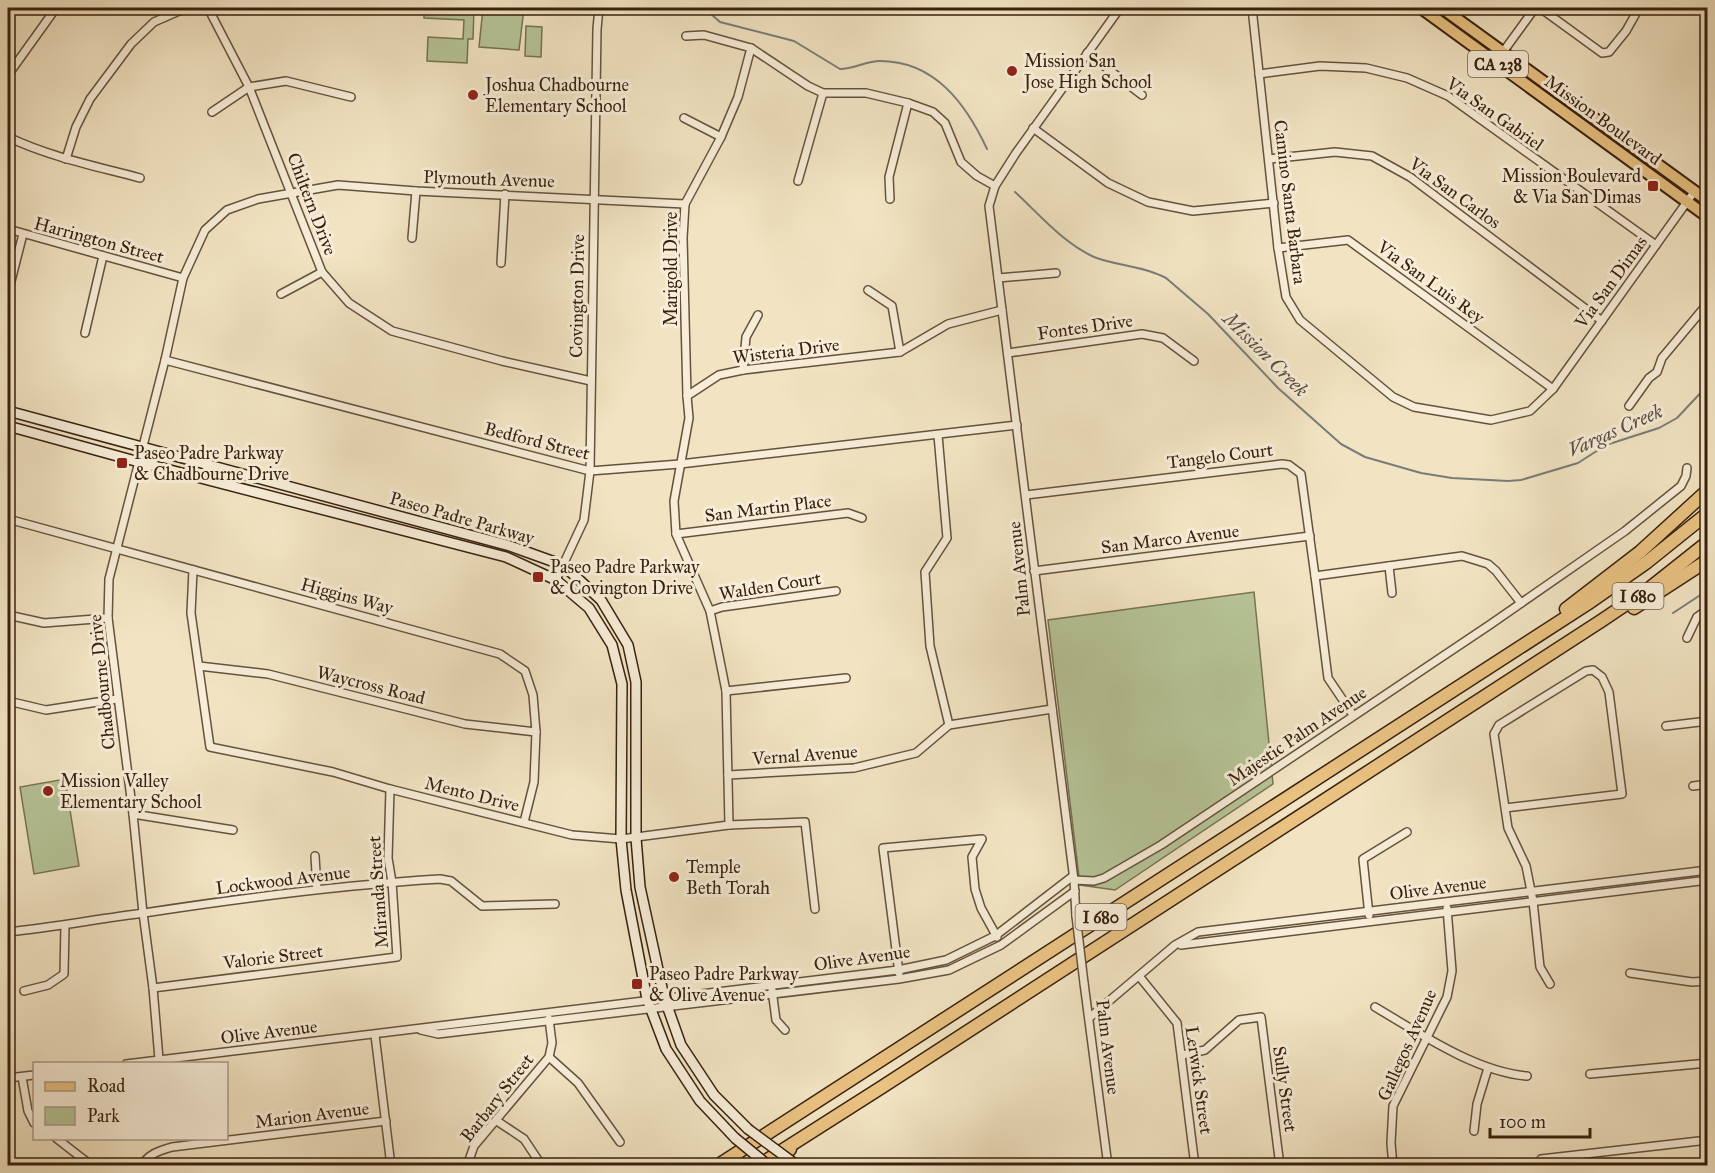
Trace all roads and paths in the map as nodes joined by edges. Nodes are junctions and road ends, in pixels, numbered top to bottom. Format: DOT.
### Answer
graph roads {
  1 [pos="56,8"];
  2 [pos="186,8"];
  3 [pos="208,8"];
  4 [pos="599,8"];
  5 [pos="1120,8"];
  6 [pos="1252,8"];
  7 [pos="1421,8"];
  8 [pos="1442,8"];
  9 [pos="1535,8"];
  10 [pos="1540,8"];
  11 [pos="1639,8"];
  12 [pos="686,36"];
  13 [pos="751,48"];
  14 [pos="1503,52"];
  15 [pos="1087,53"];
  16 [pos="1259,74"];
  17 [pos="8,75"];
  18 [pos="249,87"];
  19 [pos="823,93"];
  20 [pos="1142,95"];
  21 [pos="351,97"];
  22 [pos="908,103"];
  23 [pos="212,112"];
  24 [pos="684,118"];
  25 [pos="1034,128"];
  26 [pos="8,137"];
  27 [pos="721,137"];
  28 [pos="66,159"];
  29 [pos="1269,159"];
  30 [pos="140,178"];
  31 [pos="798,182"];
  32 [pos="995,186"];
  33 [pos="416,191"];
  34 [pos="1694,192"];
  35 [pos="292,193"];
  36 [pos="505,194"];
  37 [pos="594,199"];
  38 [pos="890,199"];
  39 [pos="1707,201"];
  40 [pos="1687,202"];
  41 [pos="1274,203"];
  42 [pos="685,204"];
  43 [pos="1707,217"];
  44 [pos="8,229"];
  45 [pos="23,234"];
  46 [pos="412,238"];
  47 [pos="1656,245"];
  48 [pos="1278,248"];
  49 [pos="103,256"];
  50 [pos="501,263"];
  51 [pos="322,272"];
  52 [pos="1056,273"];
  53 [pos="183,278"];
  54 [pos="998,278"];
  55 [pos="868,291"];
  56 [pos="8,293"];
  57 [pos="281,294"];
  58 [pos="1707,303"];
  59 [pos="1002,310"];
  60 [pos="758,315"];
  61 [pos="1602,321"];
  62 [pos="85,333"];
  63 [pos="900,352"];
  64 [pos="1008,352"];
  65 [pos="165,360"];
  66 [pos="1194,361"];
  67 [pos="743,370"];
  68 [pos="591,381"];
  69 [pos="1553,389"];
  70 [pos="687,396"];
  71 [pos="1629,406"];
  72 [pos="8,411"];
  73 [pos="1017,425"];
  74 [pos="8,426"];
  75 [pos="938,435"];
  76 [pos="143,448"];
  77 [pos="139,462"];
  78 [pos="680,464"];
  79 [pos="1687,468"];
  80 [pos="590,471"];
  81 [pos="1707,490"];
  82 [pos="1026,495"];
  83 [pos="1707,513"];
  84 [pos="862,518"];
  85 [pos="8,519"];
  86 [pos="676,534"];
  87 [pos="1310,536"];
  88 [pos="1707,542"];
  89 [pos="116,547"];
  90 [pos="1707,560"];
  91 [pos="563,565"];
  92 [pos="1389,566"];
  93 [pos="193,570"];
  94 [pos="1034,571"];
  95 [pos="1315,576"];
  96 [pos="556,580"];
  97 [pos="836,591"];
  98 [pos="1392,593"];
  99 [pos="1521,603"];
  100 [pos="1707,609"];
  101 [pos="710,611"];
  102 [pos="8,615"];
  103 [pos="108,618"];
  104 [pos="1687,638"];
  105 [pos="1564,645"];
  106 [pos="199,666"];
  107 [pos="1486,669"];
  108 [pos="846,678"];
  109 [pos="726,692"];
  110 [pos="117,699"];
  111 [pos="8,701"];
  112 [pos="1052,709"];
  113 [pos="1353,715"];
  114 [pos="1707,721"];
  115 [pos="949,725"];
  116 [pos="1666,726"];
  117 [pos="536,732"];
  118 [pos="728,775"];
  119 [pos="1707,784"];
  120 [pos="1694,786"];
  121 [pos="390,789"];
  122 [pos="1505,808"];
  123 [pos="133,814"];
  124 [pos="524,822"];
  125 [pos="729,825"];
  126 [pos="233,830"];
  127 [pos="1407,832"];
  128 [pos="636,838"];
  129 [pos="621,839"];
  130 [pos="315,856"];
  131 [pos="1707,870"];
  132 [pos="1073,878"];
  133 [pos="1707,880"];
  134 [pos="392,882"];
  135 [pos="317,890"];
  136 [pos="1075,891"];
  137 [pos="1531,891"];
  138 [pos="1533,901"];
  139 [pos="1446,902"];
  140 [pos="555,904"];
  141 [pos="815,909"];
  142 [pos="1368,911"];
  143 [pos="1447,911"];
  144 [pos="143,913"];
  145 [pos="1369,921"];
  146 [pos="65,926"];
  147 [pos="8,932"];
  148 [pos="995,936"];
  149 [pos="1001,945"];
  150 [pos="1175,945"];
  151 [pos="397,957"];
  152 [pos="898,970"];
  153 [pos="1630,973"];
  154 [pos="1139,976"];
  155 [pos="899,979"];
  156 [pos="1707,981"];
  157 [pos="1550,984"];
  158 [pos="772,985"];
  159 [pos="153,988"];
  160 [pos="24,991"];
  161 [pos="773,994"];
  162 [pos="664,997"];
  163 [pos="647,999"];
  164 [pos="667,1007"];
  165 [pos="1375,1007"];
  166 [pos="651,1010"];
  167 [pos="549,1018"];
  168 [pos="1089,1018"];
  169 [pos="785,1030"];
  170 [pos="375,1035"];
  171 [pos="1426,1037"];
  172 [pos="1182,1055"];
  173 [pos="549,1057"];
  174 [pos="159,1059"];
  175 [pos="139,1062"];
  176 [pos="1707,1063"];
  177 [pos="1488,1068"];
  178 [pos="1590,1074"];
  179 [pos="33,1075"];
  180 [pos="1527,1076"];
  181 [pos="22,1077"];
  182 [pos="8,1078"];
  183 [pos="33,1121"];
  184 [pos="386,1121"];
  185 [pos="497,1121"];
  186 [pos="1474,1131"];
  187 [pos="59,1140"];
  188 [pos="798,1140"];
  189 [pos="1707,1140"];
  190 [pos="620,1142"];
  191 [pos="1541,1159"];
  192 [pos="92,1166"];
  193 [pos="141,1166"];
  194 [pos="391,1166"];
  195 [pos="467,1166"];
  196 [pos="542,1166"];
  197 [pos="717,1166"];
  198 [pos="758,1166"];
  199 [pos="770,1166"];
  200 [pos="775,1166"];
  201 [pos="798,1166"];
  202 [pos="1108,1166"];
  203 [pos="1195,1166"];
  204 [pos="1280,1166"];
  205 [pos="1393,1166"];
  1 -- 17 [label="street"];
  2 -- 28 [label="street"];
  3 -- 18 [label="street, Chiltern Drive"];
  4 -- 37 [label="street, Covington Drive"];
  5 -- 15 [label="street, Palm Avenue"];
  6 -- 16 [label="street, Camino Santa Barbara"];
  7 -- 40 [label="main road, Mission Boulevard / CA 238"];
  8 -- 14 [label="main road, Mission Boulevard / CA 238"];
  9 -- 14 [label="street"];
  10 -- 11 [label="street"];
  12 -- 13 [label="street"];
  13 -- 19 [label="street"];
  13 -- 27 [label="street, Marigold Drive"];
  14 -- 34 [label="main road, Mission Boulevard / CA 238"];
  15 -- 20 [label="street"];
  15 -- 25 [label="street, Palm Avenue"];
  16 -- 29 [label="street, Camino Santa Barbara"];
  16 -- 47 [label="street, Via San Gabriel"];
  18 -- 21 [label="street"];
  18 -- 23 [label="street"];
  18 -- 35 [label="street, Chiltern Drive"];
  19 -- 22 [label="street"];
  19 -- 31 [label="street"];
  22 -- 32 [label="street"];
  22 -- 38 [label="street"];
  24 -- 27 [label="street"];
  25 -- 32 [label="street, Palm Avenue"];
  25 -- 41 [label="street"];
  26 -- 28 [label="street"];
  27 -- 42 [label="street, Marigold Drive"];
  28 -- 30 [label="street"];
  29 -- 41 [label="street, Camino Santa Barbara"];
  29 -- 61 [label="street, Via San Carlos"];
  32 -- 54 [label="street, Palm Avenue"];
  33 -- 35 [label="street, Plymouth Avenue"];
  33 -- 36 [label="street, Plymouth Avenue"];
  33 -- 46 [label="street"];
  34 -- 39 [label="main road, Mission Boulevard / CA 238"];
  34 -- 40 [label="street, Via San Dimas"];
  35 -- 51 [label="street, Chiltern Drive"];
  35 -- 53 [label="street, Chadbourne Drive"];
  36 -- 37 [label="street, Plymouth Avenue"];
  36 -- 50 [label="street"];
  37 -- 42 [label="street, Plymouth Avenue"];
  37 -- 68 [label="street, Covington Drive"];
  40 -- 43 [label="main road, Mission Boulevard / CA 238"];
  40 -- 47 [label="street, Via San Dimas"];
  41 -- 48 [label="street, Camino Santa Barbara"];
  42 -- 70 [label="street, Marigold Drive"];
  44 -- 45 [label="street, Harrington Street"];
  45 -- 49 [label="street, Harrington Street"];
  45 -- 56 [label="street"];
  47 -- 61 [label="street, Via San Dimas"];
  48 -- 69 [label="street, Via San Luis Rey"];
  48 -- 69 [label="street, Camino Santa Barbara"];
  49 -- 53 [label="street, Harrington Street"];
  49 -- 62 [label="street"];
  51 -- 57 [label="street"];
  51 -- 68 [label="street, Chiltern Drive"];
  52 -- 54 [label="street"];
  53 -- 65 [label="street, Chadbourne Drive"];
  54 -- 59 [label="street, Palm Avenue"];
  55 -- 63 [label="street"];
  58 -- 71 [label="street"];
  59 -- 63 [label="street, Wisteria Drive"];
  59 -- 64 [label="street, Palm Avenue"];
  60 -- 67 [label="street"];
  61 -- 69 [label="street, Via San Dimas"];
  63 -- 67 [label="street, Wisteria Drive"];
  64 -- 66 [label="street, Fontes Drive"];
  64 -- 73 [label="street, Palm Avenue"];
  65 -- 76 [label="street, Chadbourne Drive"];
  65 -- 80 [label="street, Bedford Street"];
  67 -- 70 [label="street, Wisteria Drive"];
  68 -- 80 [label="street, Covington Drive"];
  70 -- 78 [label="street"];
  72 -- 76 [label="main road, Paseo Padre Parkway"];
  73 -- 75 [label="street, Bedford Street"];
  73 -- 82 [label="street, Palm Avenue"];
  74 -- 77 [label="main road, Paseo Padre Parkway"];
  75 -- 78 [label="street, Bedford Street"];
  75 -- 115 [label="street"];
  76 -- 77 [label="street, Chadbourne Drive"];
  76 -- 91 [label="main road, Paseo Padre Parkway"];
  77 -- 89 [label="street, Chadbourne Drive"];
  77 -- 96 [label="main road, Paseo Padre Parkway"];
  78 -- 80 [label="street, Bedford Street"];
  78 -- 86 [label="street"];
  79 -- 99 [label="street, Majestic Palm Avenue"];
  80 -- 91 [label="street, Covington Drive"];
  81 -- 107 [label="highway"];
  82 -- 87 [label="street, Tangelo Court"];
  82 -- 94 [label="street, Palm Avenue"];
  83 -- 107 [label="highway, I 680"];
  84 -- 86 [label="street, San Martin Place"];
  85 -- 89 [label="street, Higgins Way"];
  86 -- 101 [label="street"];
  87 -- 94 [label="street, San Marco Avenue"];
  87 -- 95 [label="street, Tangelo Court"];
  88 -- 105 [label="highway, I 680"];
  89 -- 93 [label="street, Higgins Way"];
  89 -- 103 [label="street, Chadbourne Drive"];
  90 -- 105 [label="highway"];
  91 -- 96 [label="street, Covington Drive"];
  91 -- 128 [label="main road, Paseo Padre Parkway"];
  92 -- 95 [label="street"];
  92 -- 98 [label="street"];
  92 -- 99 [label="street"];
  93 -- 106 [label="street"];
  93 -- 117 [label="street, Higgins Way"];
  94 -- 112 [label="street, Palm Avenue"];
  95 -- 113 [label="street, Tangelo Court"];
  96 -- 129 [label="main road, Paseo Padre Parkway"];
  97 -- 101 [label="street, Walden Court"];
  99 -- 113 [label="street, Majestic Palm Avenue"];
  100 -- 104 [label="street"];
  101 -- 109 [label="street"];
  102 -- 103 [label="street"];
  103 -- 110 [label="street, Chadbourne Drive"];
  105 -- 188 [label="highway, I 680"];
  106 -- 117 [label="street, Waycross Road"];
  106 -- 121 [label="street, Mento Drive"];
  107 -- 197 [label="highway, I 680"];
  108 -- 109 [label="street"];
  109 -- 118 [label="street"];
  110 -- 111 [label="street"];
  110 -- 123 [label="street, Chadbourne Drive"];
  112 -- 115 [label="street"];
  112 -- 132 [label="street, Palm Avenue"];
  113 -- 132 [label="street, Majestic Palm Avenue"];
  114 -- 116 [label="street"];
  115 -- 118 [label="street, Vernal Avenue"];
  117 -- 124 [label="street, Higgins Way"];
  118 -- 125 [label="street"];
  119 -- 120 [label="street"];
  121 -- 124 [label="street, Mento Drive"];
  121 -- 134 [label="street, Miranda Street"];
  122 -- 122 [label="street"];
  122 -- 137 [label="street"];
  123 -- 126 [label="street"];
  123 -- 144 [label="street, Chadbourne Drive"];
  124 -- 129 [label="street, Mento Drive"];
  125 -- 128 [label="street, Mento Drive"];
  125 -- 141 [label="street, Mento Drive"];
  127 -- 142 [label="street"];
  128 -- 129 [label="street, Mento Drive"];
  128 -- 162 [label="main road, Paseo Padre Parkway"];
  129 -- 163 [label="main road, Paseo Padre Parkway"];
  130 -- 135 [label="street"];
  131 -- 137 [label="street, Olive Avenue"];
  132 -- 136 [label="street, Palm Avenue"];
  132 -- 148 [label="street, Olive Avenue"];
  133 -- 138 [label="street, Olive Avenue"];
  134 -- 135 [label="street, Lockwood Avenue"];
  134 -- 140 [label="street, Lockwood Avenue"];
  134 -- 151 [label="street, Miranda Street"];
  135 -- 144 [label="street, Lockwood Avenue"];
  136 -- 149 [label="street, Olive Avenue"];
  136 -- 168 [label="street, Palm Avenue, bridge"];
  137 -- 138 [label="street"];
  137 -- 139 [label="street, Olive Avenue"];
  138 -- 143 [label="street, Olive Avenue"];
  138 -- 157 [label="street"];
  139 -- 142 [label="street, Olive Avenue"];
  139 -- 143 [label="street, Gallegos Avenue"];
  142 -- 145 [label="street"];
  142 -- 150 [label="street, Olive Avenue"];
  143 -- 145 [label="street, Olive Avenue"];
  143 -- 171 [label="street, Gallegos Avenue"];
  144 -- 146 [label="street, Lockwood Avenue"];
  144 -- 159 [label="street, Chadbourne Drive"];
  145 -- 150 [label="street, Olive Avenue"];
  146 -- 147 [label="street, Lockwood Avenue"];
  146 -- 160 [label="street"];
  148 -- 149 [label="street"];
  148 -- 152 [label="street, Olive Avenue"];
  148 -- 152 [label="street"];
  149 -- 155 [label="street, Olive Avenue"];
  150 -- 154 [label="street, Olive Avenue"];
  151 -- 159 [label="street, Valorie Street"];
  152 -- 155 [label="street"];
  152 -- 158 [label="street, Olive Avenue"];
  153 -- 156 [label="street"];
  154 -- 168 [label="street, Olive Avenue"];
  154 -- 172 [label="street, Lerwick Street"];
  155 -- 161 [label="street, Olive Avenue"];
  158 -- 161 [label="street"];
  158 -- 162 [label="street, Olive Avenue"];
  159 -- 174 [label="street, Chadbourne Drive"];
  161 -- 164 [label="street, Olive Avenue"];
  161 -- 169 [label="street"];
  162 -- 163 [label="street, Olive Avenue"];
  162 -- 164 [label="main road, Paseo Padre Parkway"];
  163 -- 166 [label="main road, Paseo Padre Parkway"];
  163 -- 167 [label="street, Olive Avenue"];
  164 -- 166 [label="street, Olive Avenue"];
  164 -- 201 [label="main road, Paseo Padre Parkway, bridge"];
  165 -- 171 [label="street"];
  166 -- 167 [label="street, Olive Avenue"];
  166 -- 199 [label="main road, Paseo Padre Parkway, bridge"];
  167 -- 170 [label="street, Olive Avenue"];
  167 -- 173 [label="street, Barbary Street"];
  168 -- 202 [label="street, Palm Avenue"];
  170 -- 174 [label="street, Olive Avenue"];
  170 -- 184 [label="street"];
  171 -- 177 [label="street"];
  171 -- 205 [label="street, Gallegos Avenue"];
  172 -- 203 [label="street, Lerwick Street"];
  172 -- 204 [label="street, Sully Street"];
  173 -- 185 [label="street, Barbary Street"];
  173 -- 190 [label="street"];
  174 -- 175 [label="street, Olive Avenue"];
  176 -- 178 [label="street"];
  177 -- 180 [label="street"];
  177 -- 186 [label="street"];
  179 -- 181 [label="street"];
  181 -- 182 [label="street"];
  181 -- 183 [label="street"];
  184 -- 193 [label="street, Marion Avenue"];
  184 -- 194 [label="street"];
  185 -- 195 [label="street, Barbary Street"];
  185 -- 196 [label="street"];
  187 -- 192 [label="street"];
  188 -- 198 [label="highway, I 680"];
  188 -- 200 [label="highway"];
  189 -- 191 [label="street"];
}
